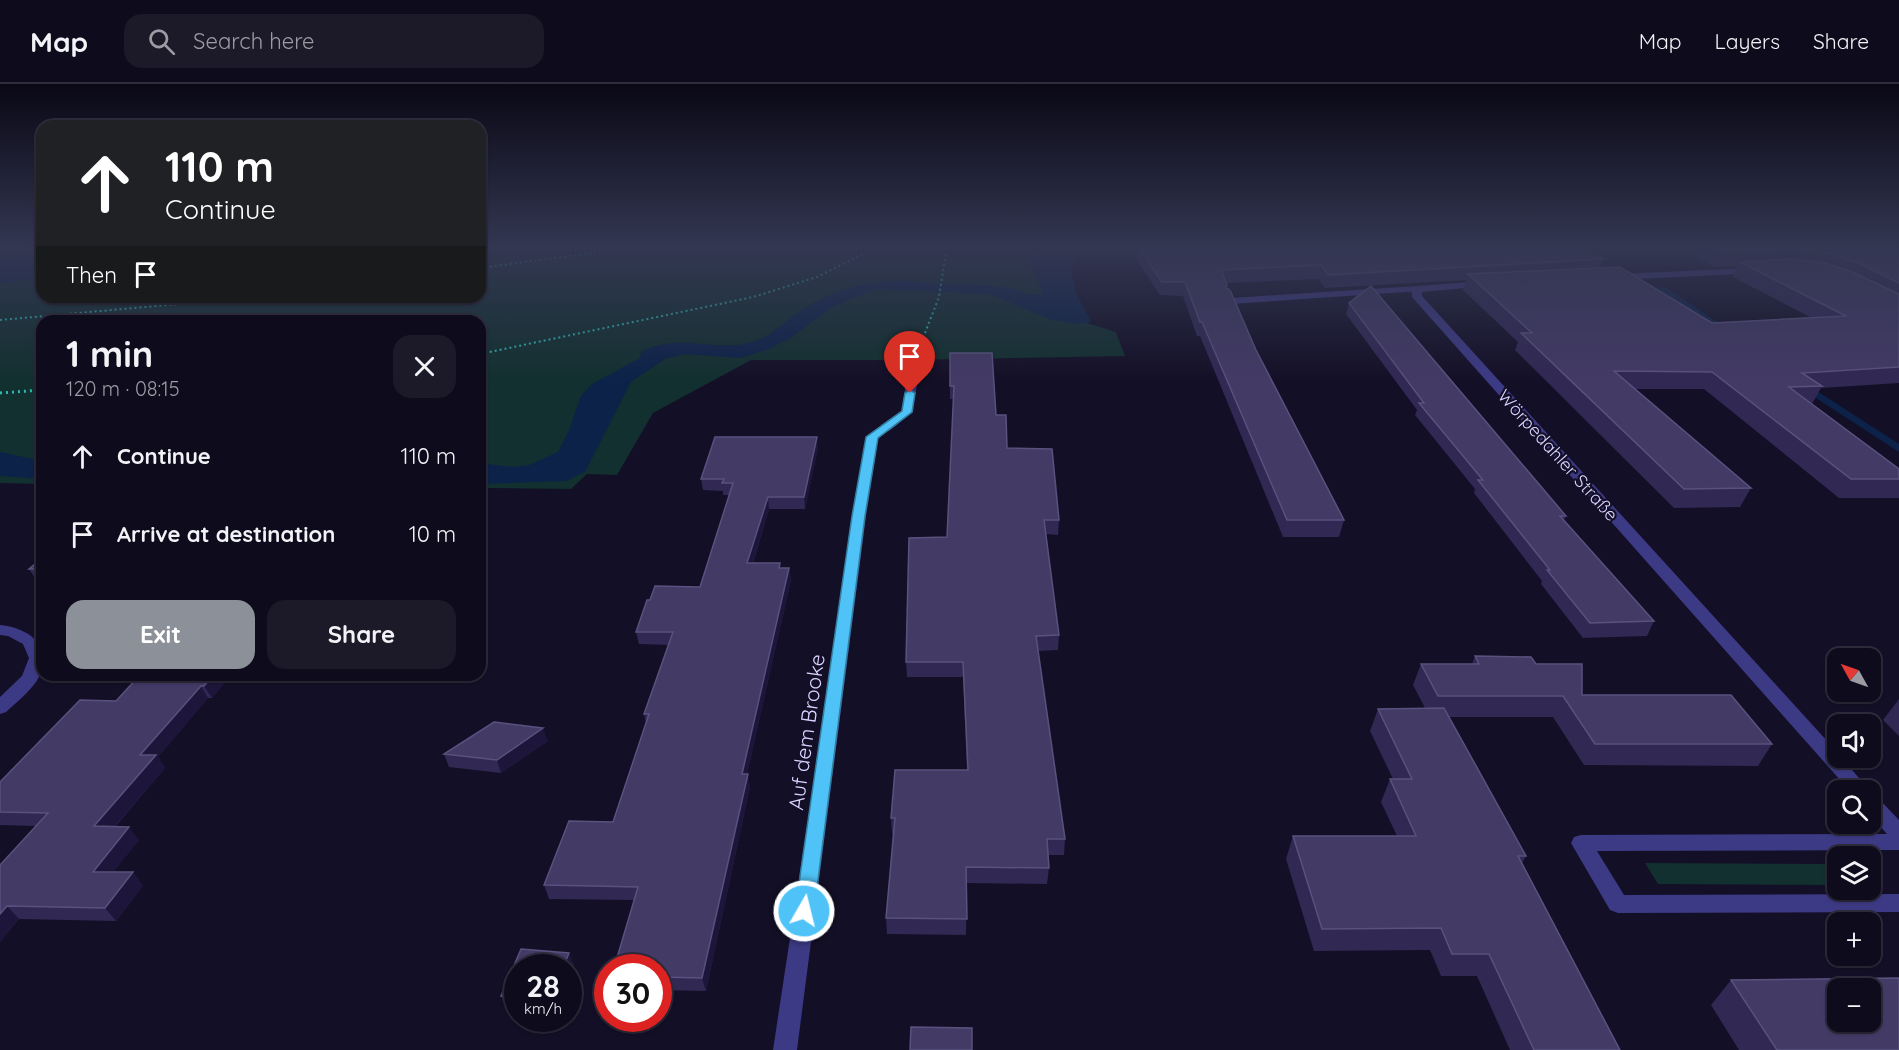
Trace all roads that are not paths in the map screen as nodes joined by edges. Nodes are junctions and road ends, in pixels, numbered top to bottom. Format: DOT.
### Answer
graph roads {
  1 [pos="1385,292"];
  2 [pos="1417,292"];
  3 [pos="1231,302"];
  4 [pos="916,356"];
  5 [pos="0,630"];
  6 [pos="36,656"];
  7 [pos="36,661"];
  8 [pos="0,708"];
  9 [pos="1851,780"];
  10 [pos="1881,814"];
  11 [pos="1899,833"];
  12 [pos="1899,842"];
  13 [pos="1899,903"];
  14 [pos="785,1050"];
  1 -- 3 [label="street"];
  2 -- 9 [label="street, Wörpedahler Straße"];
  4 -- 14 [label="street, Auf dem Brooke"];
  5 -- 6 [label="street"];
  7 -- 8 [label="street"];
  10 -- 11 [label="street"];
  12 -- 13 [label="street"];
}
